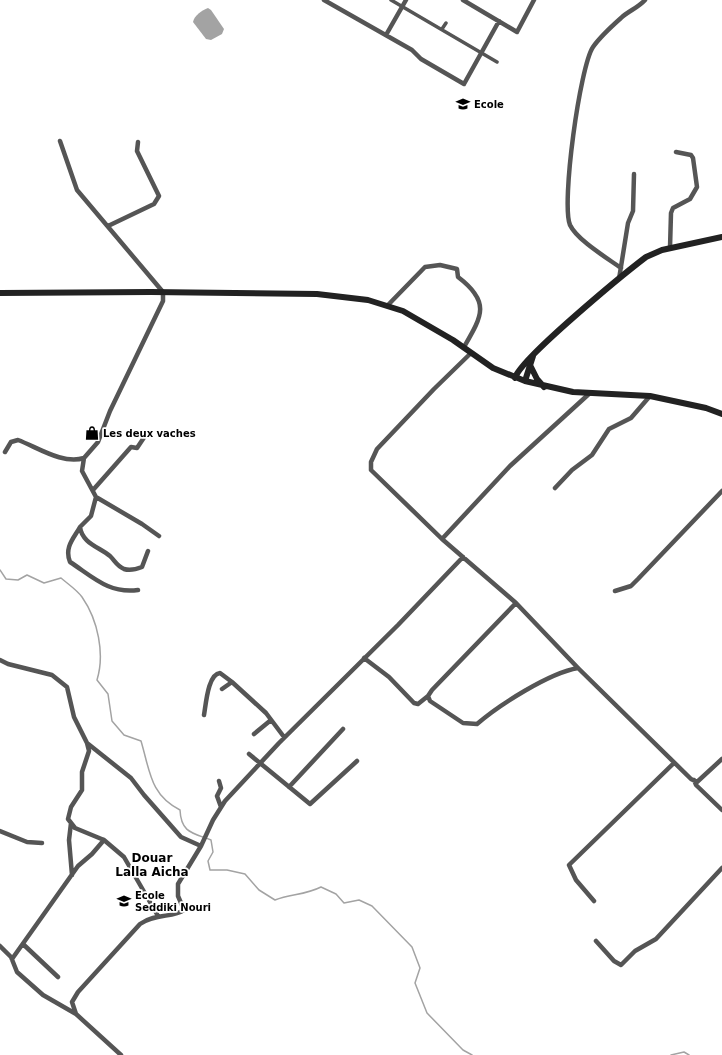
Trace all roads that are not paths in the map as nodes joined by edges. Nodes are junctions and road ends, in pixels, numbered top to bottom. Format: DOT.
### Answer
graph roads {
  1 [pos="324,0"];
  2 [pos="391,0"];
  3 [pos="406,0"];
  4 [pos="464,0"];
  5 [pos="534,0"];
  6 [pos="645,0"];
  7 [pos="403,7"];
  8 [pos="499,21"];
  9 [pos="446,23"];
  10 [pos="442,29"];
  11 [pos="386,35"];
  12 [pos="482,52"];
  13 [pos="497,62"];
  14 [pos="60,141"];
  15 [pos="138,142"];
  16 [pos="676,152"];
  17 [pos="634,174"];
  18 [pos="108,226"];
  19 [pos="722,237"];
  20 [pos="670,248"];
  21 [pos="621,268"];
  22 [pos="619,279"];
  23 [pos="163,292"];
  24 [pos="0,293"];
  25 [pos="388,305"];
  26 [pos="464,347"];
  27 [pos="471,353"];
  28 [pos="527,365"];
  29 [pos="505,374"];
  30 [pos="515,378"];
  31 [pos="525,381"];
  32 [pos="544,387"];
  33 [pos="590,393"];
  34 [pos="650,396"];
  35 [pos="722,414"];
  36 [pos="145,436"];
  37 [pos="5,452"];
  38 [pos="84,458"];
  39 [pos="555,488"];
  40 [pos="92,490"];
  41 [pos="722,491"];
  42 [pos="96,497"];
  43 [pos="80,527"];
  44 [pos="158,536"];
  45 [pos="442,539"];
  46 [pos="148,551"];
  47 [pos="462,557"];
  48 [pos="138,590"];
  49 [pos="615,590"];
  50 [pos="516,604"];
  51 [pos="364,658"];
  52 [pos="0,660"];
  53 [pos="578,668"];
  54 [pos="232,682"];
  55 [pos="222,689"];
  56 [pos="428,696"];
  57 [pos="204,715"];
  58 [pos="271,720"];
  59 [pos="343,729"];
  60 [pos="254,734"];
  61 [pos="284,738"];
  62 [pos="88,743"];
  63 [pos="250,754"];
  64 [pos="722,759"];
  65 [pos="357,761"];
  66 [pos="674,762"];
  67 [pos="261,763"];
  68 [pos="694,780"];
  69 [pos="219,781"];
  70 [pos="289,787"];
  71 [pos="221,807"];
  72 [pos="722,810"];
  73 [pos="71,823"];
  74 [pos="0,832"];
  75 [pos="104,840"];
  76 [pos="42,843"];
  77 [pos="201,846"];
  78 [pos="722,868"];
  79 [pos="72,875"];
  80 [pos="594,901"];
  81 [pos="158,916"];
  82 [pos="596,941"];
  83 [pos="24,945"];
  84 [pos="0,946"];
  85 [pos="12,959"];
  86 [pos="58,978"];
  87 [pos="76,1014"];
  88 [pos="120,1055"];
  1 -- 11 [label="street"];
  2 -- 7 [label="street"];
  3 -- 7 [label="street"];
  4 -- 8 [label="street"];
  5 -- 8 [label="street"];
  6 -- 21 [label="street"];
  7 -- 10 [label="street"];
  7 -- 11 [label="street"];
  8 -- 12 [label="street"];
  9 -- 10 [label="street"];
  10 -- 12 [label="street"];
  11 -- 12 [label="street"];
  12 -- 13 [label="street"];
  14 -- 18 [label="street"];
  15 -- 18 [label="street"];
  16 -- 20 [label="street"];
  17 -- 21 [label="street"];
  18 -- 23 [label="street"];
  19 -- 20 [label="main road"];
  20 -- 22 [label="main road"];
  21 -- 22 [label="street"];
  22 -- 28 [label="main road"];
  23 -- 24 [label="main road"];
  23 -- 25 [label="main road"];
  23 -- 38 [label="street"];
  25 -- 26 [label="main road"];
  25 -- 26 [label="street"];
  26 -- 27 [label="main road"];
  27 -- 29 [label="main road"];
  27 -- 45 [label="street"];
  28 -- 29 [label="main road"];
  28 -- 30 [label="main road"];
  28 -- 31 [label="main road"];
  28 -- 32 [label="main road"];
  29 -- 30 [label="main road"];
  30 -- 31 [label="main road"];
  31 -- 32 [label="main road"];
  32 -- 33 [label="main road"];
  33 -- 34 [label="main road"];
  33 -- 45 [label="street"];
  34 -- 35 [label="main road"];
  34 -- 39 [label="street"];
  36 -- 40 [label="street"];
  37 -- 38 [label="street"];
  38 -- 40 [label="street"];
  40 -- 42 [label="street"];
  41 -- 49 [label="street"];
  42 -- 43 [label="street"];
  42 -- 44 [label="street"];
  43 -- 46 [label="street"];
  43 -- 48 [label="street"];
  45 -- 47 [label="street"];
  47 -- 50 [label="street"];
  47 -- 51 [label="street"];
  50 -- 53 [label="street"];
  50 -- 56 [label="street"];
  51 -- 56 [label="street"];
  51 -- 61 [label="street"];
  52 -- 62 [label="street"];
  53 -- 56 [label="street"];
  53 -- 66 [label="street"];
  54 -- 55 [label="street"];
  54 -- 57 [label="street"];
  54 -- 58 [label="street"];
  58 -- 60 [label="street"];
  58 -- 61 [label="street"];
  59 -- 70 [label="street"];
  61 -- 67 [label="street"];
  62 -- 73 [label="street"];
  62 -- 77 [label="street"];
  63 -- 67 [label="street"];
  64 -- 68 [label="street"];
  65 -- 70 [label="street"];
  66 -- 68 [label="street"];
  66 -- 80 [label="street"];
  67 -- 70 [label="street"];
  67 -- 71 [label="street"];
  68 -- 72 [label="street"];
  69 -- 71 [label="street"];
  71 -- 77 [label="street"];
  73 -- 75 [label="street"];
  73 -- 79 [label="street"];
  74 -- 76 [label="street"];
  75 -- 79 [label="street"];
  75 -- 81 [label="street"];
  77 -- 81 [label="street"];
  78 -- 82 [label="street"];
  79 -- 83 [label="street"];
  81 -- 87 [label="street"];
  83 -- 85 [label="street"];
  83 -- 86 [label="street"];
  84 -- 85 [label="street"];
  85 -- 87 [label="street"];
  87 -- 88 [label="street"];
}
